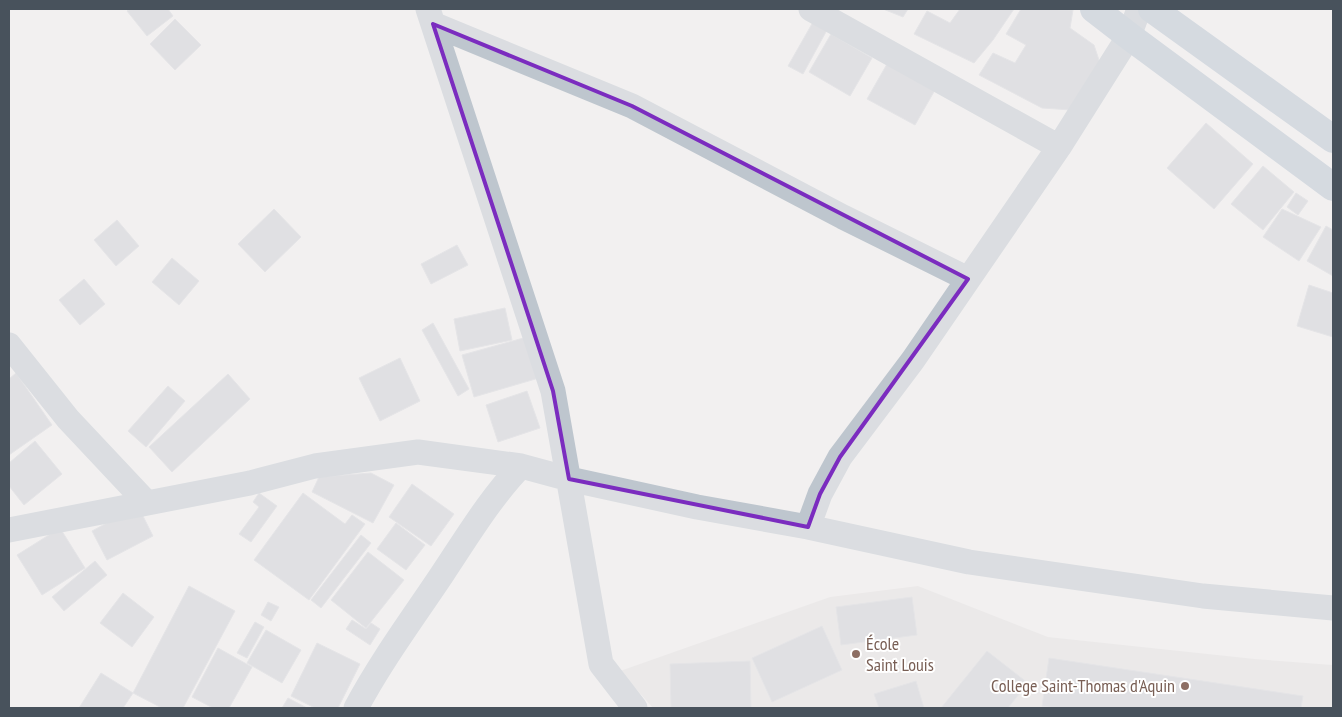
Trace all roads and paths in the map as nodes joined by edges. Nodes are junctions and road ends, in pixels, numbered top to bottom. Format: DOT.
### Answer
graph roads {
  1 [pos="810,9"];
  2 [pos="1094,9"];
  3 [pos="1139,9"];
  4 [pos="1152,9"];
  5 [pos="430,17"];
  6 [pos="1129,36"];
  7 [pos="1333,139"];
  8 [pos="1059,147"];
  9 [pos="1333,187"];
  10 [pos="968,279"];
  11 [pos="9,345"];
  12 [pos="521,466"];
  13 [pos="569,479"];
  14 [pos="146,502"];
  15 [pos="808,527"];
  16 [pos="9,530"];
  17 [pos="1333,608"];
  18 [pos="356,708"];
  19 [pos="635,708"];
  1 -- 8 [label="street"];
  2 -- 6 [label="main road"];
  3 -- 6 [label="street"];
  4 -- 7 [label="main road"];
  5 -- 10 [label="street"];
  5 -- 13 [label="street"];
  6 -- 8 [label="street"];
  6 -- 9 [label="main road"];
  8 -- 10 [label="street"];
  10 -- 15 [label="street"];
  11 -- 14 [label="street"];
  12 -- 13 [label="street"];
  12 -- 14 [label="street"];
  12 -- 18 [label="street"];
  13 -- 15 [label="street"];
  13 -- 19 [label="street"];
  14 -- 16 [label="street"];
  15 -- 17 [label="street"];
}
